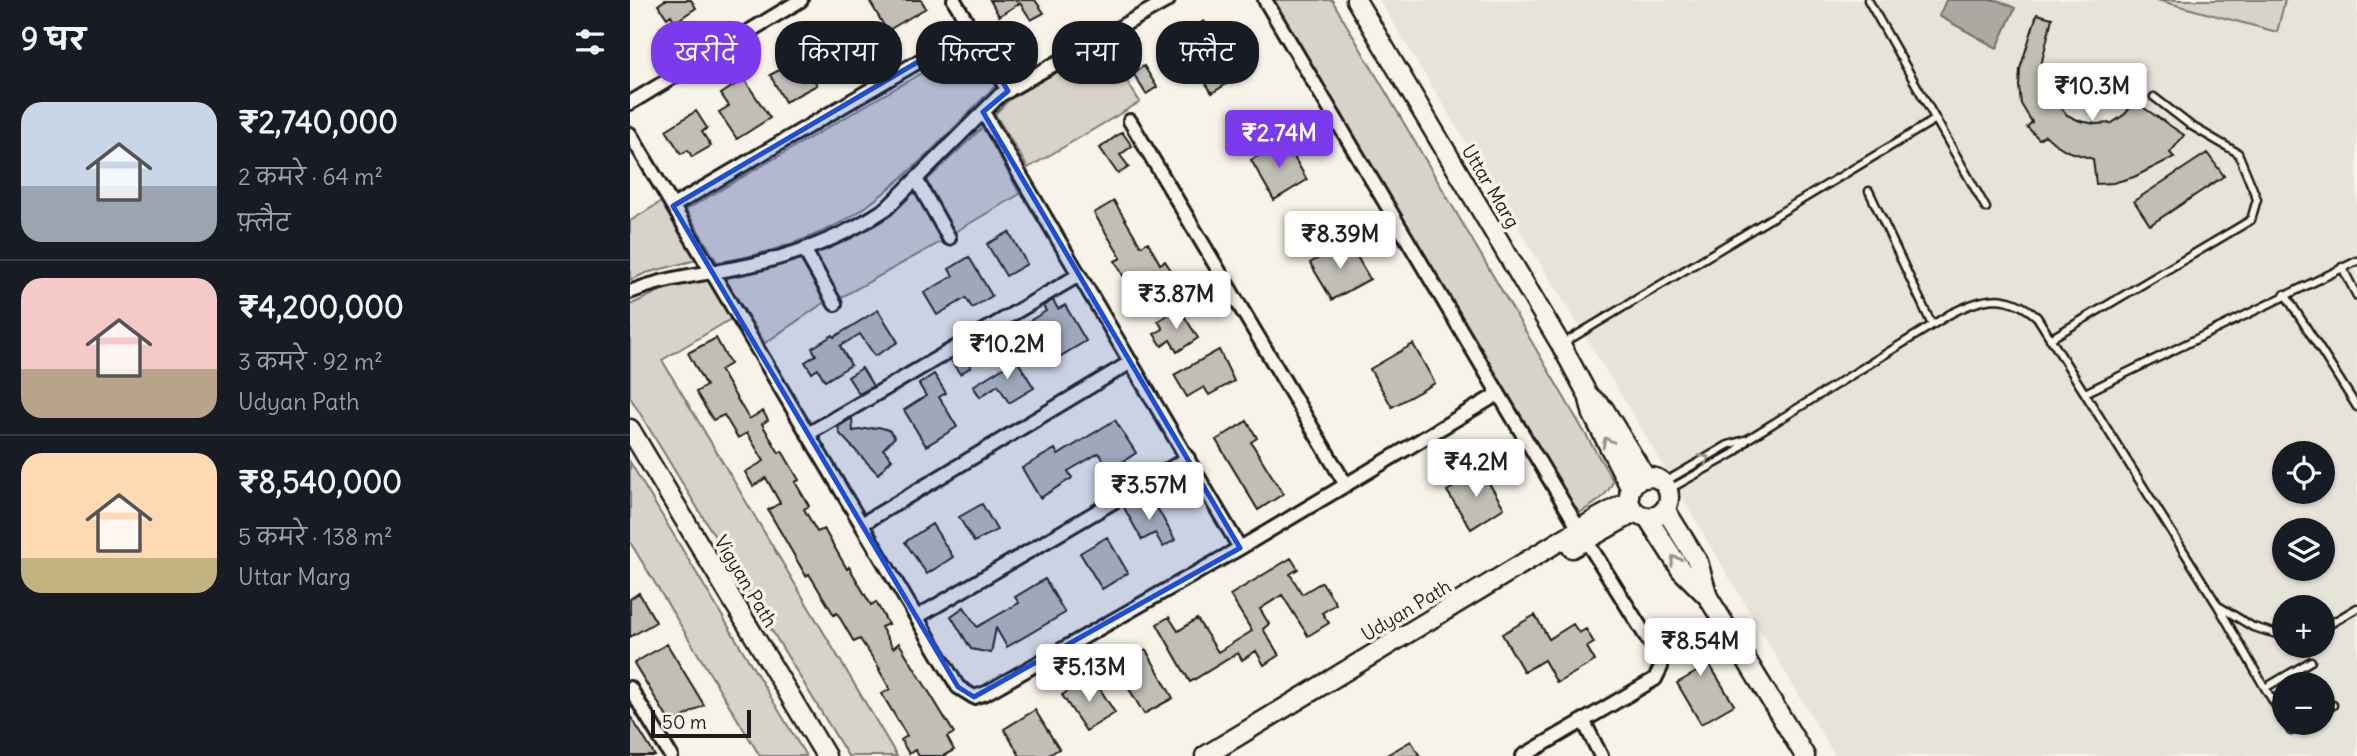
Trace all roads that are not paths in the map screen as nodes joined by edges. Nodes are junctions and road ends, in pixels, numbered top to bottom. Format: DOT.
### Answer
graph roads {
  1 [pos="801,0"];
  2 [pos="954,0"];
  3 [pos="1168,0"];
  4 [pos="1265,0"];
  5 [pos="1356,0"];
  6 [pos="1868,0"];
  7 [pos="967,21"];
  8 [pos="916,63"];
  9 [pos="1004,84"];
  10 [pos="1008,91"];
  11 [pos="2154,97"];
  12 [pos="630,103"];
  13 [pos="984,112"];
  14 [pos="1936,119"];
  15 [pos="1130,121"];
  16 [pos="630,134"];
  17 [pos="916,179"];
  18 [pos="1869,191"];
  19 [pos="673,206"];
  20 [pos="1986,208"];
  21 [pos="949,238"];
  22 [pos="804,249"];
  23 [pos="2357,261"];
  24 [pos="2342,267"];
  25 [pos="711,271"];
  26 [pos="1079,275"];
  27 [pos="630,292"];
  28 [pos="2285,294"];
  29 [pos="2357,296"];
  30 [pos="835,304"];
  31 [pos="1933,325"];
  32 [pos="2050,339"];
  33 [pos="1561,345"];
  34 [pos="1131,362"];
  35 [pos="2085,393"];
  36 [pos="1499,394"];
  37 [pos="1588,394"];
  38 [pos="2357,407"];
  39 [pos="630,429"];
  40 [pos="808,434"];
  41 [pos="1188,458"];
  42 [pos="1659,484"];
  43 [pos="1346,485"];
  44 [pos="1636,505"];
  45 [pos="1665,509"];
  46 [pos="862,524"];
  47 [pos="1582,535"];
  48 [pos="1240,548"];
  49 [pos="1709,597"];
  50 [pos="2218,606"];
  51 [pos="2357,608"];
  52 [pos="917,617"];
  53 [pos="2335,621"];
  54 [pos="2272,633"];
  55 [pos="2311,661"];
  56 [pos="630,688"];
  57 [pos="2265,688"];
  58 [pos="2272,700"];
  59 [pos="1583,720"];
  60 [pos="671,756"];
  61 [pos="826,756"];
  62 [pos="1205,756"];
  63 [pos="1227,756"];
  64 [pos="1523,756"];
  65 [pos="1601,756"];
  66 [pos="1805,756"];
  1 -- 12 [label="street"];
  2 -- 7 [label="street"];
  3 -- 10 [label="street"];
  4 -- 36 [label="street"];
  5 -- 33 [label="main road, Uttar Marg"];
  6 -- 14 [label="lane"];
  8 -- 19 [label="street"];
  9 -- 10 [label="street"];
  10 -- 13 [label="street"];
  11 -- 32 [label="lane"];
  13 -- 17 [label="street"];
  13 -- 26 [label="street"];
  14 -- 20 [label="lane"];
  14 -- 33 [label="lane"];
  15 -- 43 [label="street"];
  16 -- 19 [label="street"];
  17 -- 21 [label="street"];
  17 -- 22 [label="street"];
  18 -- 31 [label="lane"];
  19 -- 25 [label="street"];
  22 -- 25 [label="street"];
  22 -- 30 [label="street"];
  23 -- 24 [label="lane"];
  24 -- 28 [label="lane"];
  24 -- 29 [label="lane"];
  25 -- 27 [label="street"];
  25 -- 40 [label="street"];
  26 -- 34 [label="street"];
  26 -- 40 [label="street"];
  28 -- 35 [label="lane"];
  28 -- 38 [label="lane"];
  31 -- 32 [label="lane"];
  31 -- 42 [label="lane"];
  32 -- 35 [label="lane"];
  33 -- 37 [label="main road, Uttar Marg"];
  34 -- 41 [label="street"];
  34 -- 46 [label="street"];
  35 -- 50 [label="lane"];
  36 -- 43 [label="street"];
  36 -- 47 [label="street"];
  37 -- 42 [label="main road, Uttar Marg"];
  44 -- 37 [label="main road, Uttar Marg, one-way"];
  39 -- 61 [label="main road, Vigyan Path"];
  40 -- 46 [label="street"];
  41 -- 48 [label="street"];
  41 -- 52 [label="street"];
  42 -- 44 [label="main road"];
  42 -- 45 [label="main road"];
  43 -- 48 [label="street"];
  44 -- 45 [label="main road"];
  44 -- 47 [label="main road, Udyan Path"];
  49 -- 44 [label="main road, Uttar Marg, one-way"];
  45 -- 49 [label="main road, Uttar Marg"];
  46 -- 52 [label="street"];
  47 -- 59 [label="street"];
  47 -- 62 [label="main road, Udyan Path"];
  47 -- 63 [label="main road, Udyan Path"];
  48 -- 52 [label="street"];
  49 -- 66 [label="main road, Uttar Marg"];
  50 -- 54 [label="lane"];
  50 -- 57 [label="lane"];
  51 -- 53 [label="lane"];
  55 -- 57 [label="lane"];
  56 -- 60 [label="street"];
  57 -- 58 [label="lane"];
  59 -- 64 [label="street"];
  59 -- 65 [label="street"];
}
